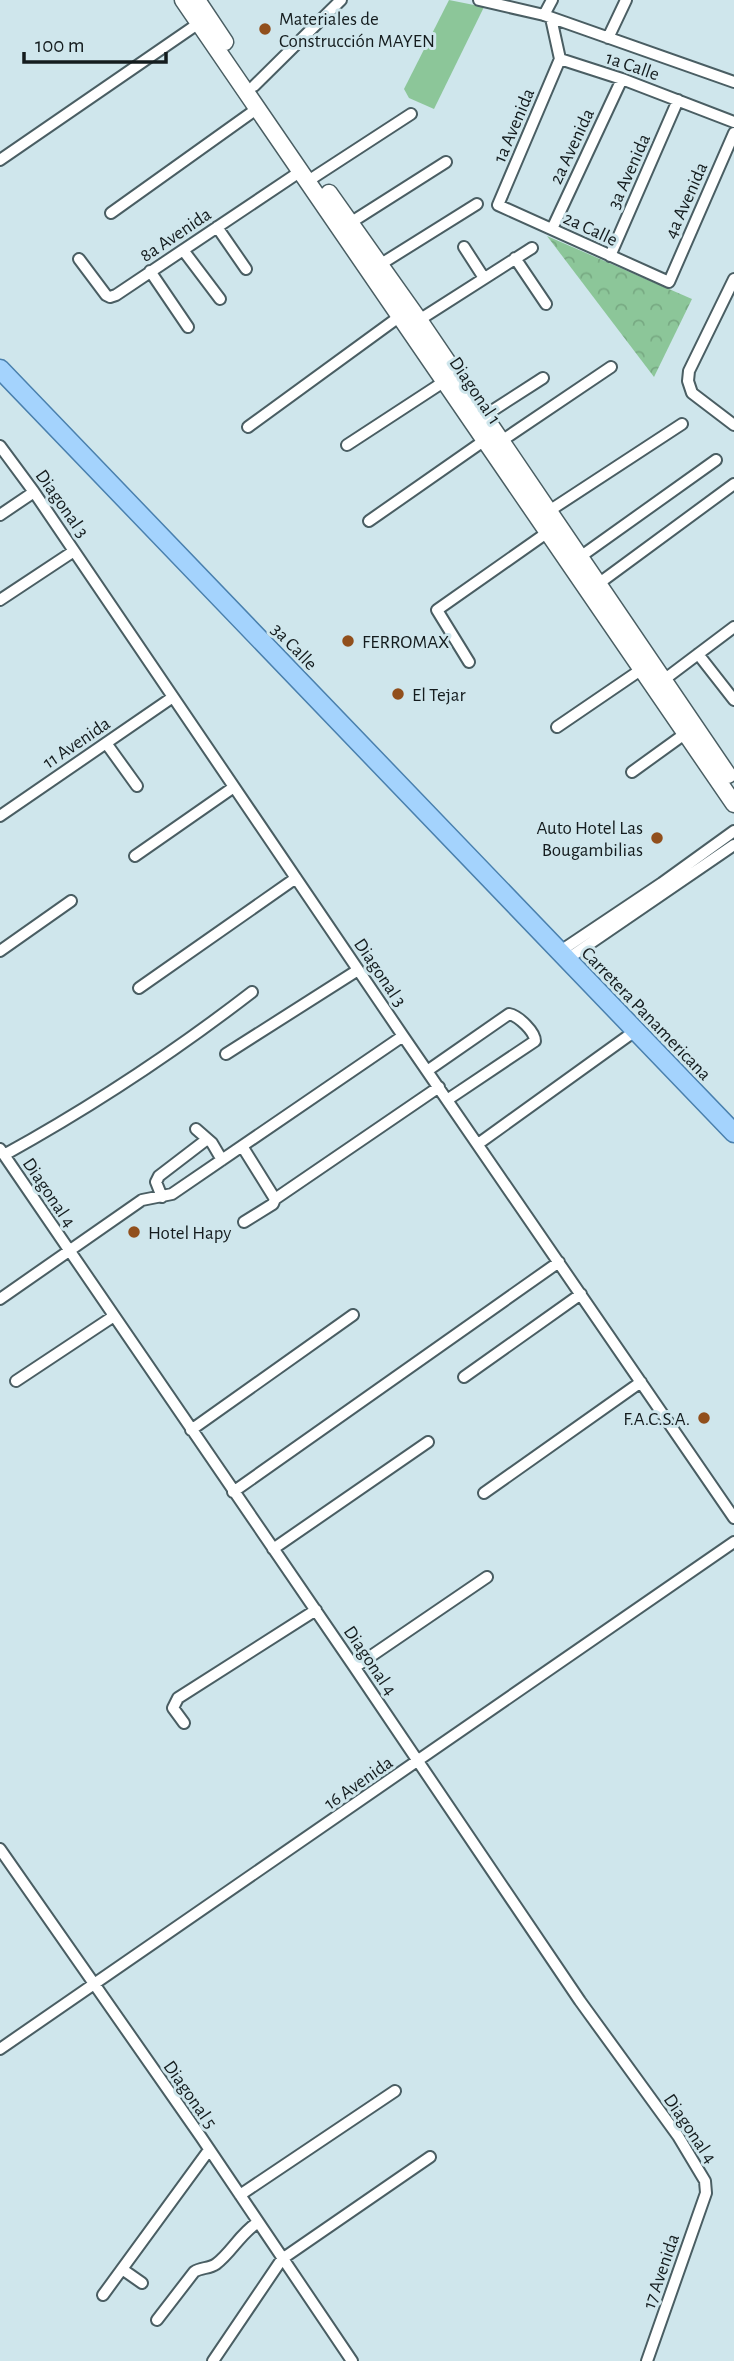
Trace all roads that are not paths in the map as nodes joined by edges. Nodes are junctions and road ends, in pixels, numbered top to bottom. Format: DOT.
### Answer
graph roads {
  1 [pos="183,0"];
  2 [pos="197,0"];
  3 [pos="341,0"];
  4 [pos="479,0"];
  5 [pos="552,0"];
  6 [pos="626,0"];
  7 [pos="508,3"];
  8 [pos="547,17"];
  9 [pos="204,20"];
  10 [pos="608,38"];
  11 [pos="560,60"];
  12 [pos="622,79"];
  13 [pos="734,82"];
  14 [pos="254,86"];
  15 [pos="678,100"];
  16 [pos="258,108"];
  17 [pos="411,114"];
  18 [pos="734,122"];
  19 [pos="734,133"];
  20 [pos="0,160"];
  21 [pos="446,162"];
  22 [pos="305,169"];
  23 [pos="477,205"];
  24 [pos="498,205"];
  25 [pos="333,207"];
  26 [pos="111,213"];
  27 [pos="350,223"];
  28 [pos="217,227"];
  29 [pos="552,229"];
  30 [pos="464,247"];
  31 [pos="532,248"];
  32 [pos="183,250"];
  33 [pos="610,256"];
  34 [pos="515,258"];
  35 [pos="79,259"];
  36 [pos="381,264"];
  37 [pos="246,269"];
  38 [pos="150,271"];
  39 [pos="484,278"];
  40 [pos="734,279"];
  41 [pos="669,282"];
  42 [pos="220,299"];
  43 [pos="546,304"];
  44 [pos="410,318"];
  45 [pos="188,327"];
  46 [pos="611,367"];
  47 [pos="0,369"];
  48 [pos="543,378"];
  49 [pos="445,381"];
  50 [pos="484,416"];
  51 [pos="682,424"];
  52 [pos="734,425"];
  53 [pos="248,427"];
  54 [pos="493,443"];
  55 [pos="346,445"];
  56 [pos="0,446"];
  57 [pos="716,460"];
  58 [pos="734,484"];
  59 [pos="34,492"];
  60 [pos="549,511"];
  61 [pos="0,515"];
  62 [pos="369,521"];
  63 [pos="548,532"];
  64 [pos="74,551"];
  65 [pos="580,557"];
  66 [pos="593,587"];
  67 [pos="0,600"];
  68 [pos="734,627"];
  69 [pos="698,654"];
  70 [pos="470,662"];
  71 [pos="642,669"];
  72 [pos="659,683"];
  73 [pos="173,697"];
  74 [pos="733,697"];
  75 [pos="556,727"];
  76 [pos="686,733"];
  77 [pos="106,743"];
  78 [pos="632,772"];
  79 [pos="734,784"];
  80 [pos="137,786"];
  81 [pos="234,787"];
  82 [pos="734,804"];
  83 [pos="0,816"];
  84 [pos="734,831"];
  85 [pos="734,845"];
  86 [pos="135,856"];
  87 [pos="296,878"];
  88 [pos="71,901"];
  89 [pos="615,921"];
  90 [pos="0,951"];
  91 [pos="563,956"];
  92 [pos="358,970"];
  93 [pos="139,988"];
  94 [pos="252,992"];
  95 [pos="635,1031"];
  96 [pos="403,1036"];
  97 [pos="226,1054"];
  98 [pos="427,1071"];
  99 [pos="439,1087"];
  100 [pos="447,1100"];
  101 [pos="195,1129"];
  102 [pos="734,1133"];
  103 [pos="206,1140"];
  104 [pos="478,1144"];
  105 [pos="242,1146"];
  106 [pos="2,1152"];
  107 [pos="222,1160"];
  108 [pos="162,1197"];
  109 [pos="275,1199"];
  110 [pos="244,1222"];
  111 [pos="70,1252"];
  112 [pos="558,1262"];
  113 [pos="581,1294"];
  114 [pos="0,1300"];
  115 [pos="353,1315"];
  116 [pos="114,1316"];
  117 [pos="464,1377"];
  118 [pos="16,1381"];
  119 [pos="641,1382"];
  120 [pos="191,1430"];
  121 [pos="428,1442"];
  122 [pos="233,1492"];
  123 [pos="484,1493"];
  124 [pos="734,1518"];
  125 [pos="734,1542"];
  126 [pos="273,1549"];
  127 [pos="487,1577"];
  128 [pos="316,1610"];
  129 [pos="355,1667"];
  130 [pos="184,1723"];
  131 [pos="418,1761"];
  132 [pos="0,1849"];
  133 [pos="93,1985"];
  134 [pos="0,2049"];
  135 [pos="395,2091"];
  136 [pos="209,2150"];
  137 [pos="430,2157"];
  138 [pos="706,2193"];
  139 [pos="240,2195"];
  140 [pos="257,2223"];
  141 [pos="282,2259"];
  142 [pos="122,2269"];
  143 [pos="142,2283"];
  144 [pos="103,2295"];
  145 [pos="157,2320"];
  146 [pos="213,2361"];
  147 [pos="352,2361"];
  148 [pos="647,2361"];
  1 -- 9 [label="main road, Diagonal 1"];
  2 -- 9 [label="main road, Diagonal 1"];
  3 -- 14 [label="street"];
  4 -- 7 [label="street"];
  5 -- 8 [label="street"];
  6 -- 10 [label="street"];
  7 -- 8 [label="street"];
  8 -- 10 [label="street"];
  8 -- 11 [label="street"];
  9 -- 14 [label="main road, Diagonal 1"];
  9 -- 16 [label="main road, Diagonal 1"];
  9 -- 20 [label="street"];
  10 -- 13 [label="street"];
  11 -- 12 [label="street, 1a Calle"];
  11 -- 24 [label="street, 1a Avenida"];
  12 -- 15 [label="street, 1a Calle"];
  12 -- 29 [label="street, 2a Avenida"];
  14 -- 22 [label="main road, Diagonal 1"];
  15 -- 18 [label="street, 1a Calle"];
  15 -- 33 [label="street, 3a Avenida"];
  16 -- 22 [label="main road, Diagonal 1"];
  16 -- 26 [label="street"];
  17 -- 22 [label="street, 8a Avenida"];
  19 -- 41 [label="street, 4a Avenida"];
  21 -- 27 [label="street"];
  22 -- 25 [label="main road, Diagonal 1"];
  22 -- 28 [label="street, 8a Avenida"];
  23 -- 36 [label="street"];
  24 -- 29 [label="street, 2a Calle"];
  25 -- 27 [label="main road, Diagonal 1"];
  25 -- 44 [label="main road, Diagonal 1"];
  27 -- 36 [label="main road, Diagonal 1"];
  28 -- 32 [label="street, 8a Avenida"];
  28 -- 37 [label="street"];
  29 -- 33 [label="street, 2a Calle"];
  30 -- 39 [label="street"];
  31 -- 34 [label="street"];
  32 -- 38 [label="street, 8a Avenida"];
  32 -- 42 [label="street"];
  33 -- 41 [label="street, 2a Calle"];
  34 -- 39 [label="street"];
  34 -- 43 [label="street"];
  35 -- 38 [label="street, 8a Avenida"];
  36 -- 44 [label="main road, Diagonal 1"];
  38 -- 45 [label="street"];
  39 -- 44 [label="street"];
  40 -- 52 [label="street"];
  44 -- 49 [label="main road, Diagonal 1"];
  44 -- 50 [label="main road, Diagonal 1"];
  44 -- 53 [label="street"];
  46 -- 54 [label="street"];
  47 -- 91 [label="main road, 3a Calle"];
  48 -- 50 [label="street"];
  49 -- 54 [label="main road, Diagonal 1"];
  49 -- 55 [label="street"];
  50 -- 54 [label="main road, Diagonal 1"];
  51 -- 60 [label="street"];
  54 -- 60 [label="main road, Diagonal 1"];
  54 -- 62 [label="street"];
  54 -- 63 [label="main road, Diagonal 1"];
  56 -- 59 [label="street, Diagonal 3"];
  57 -- 65 [label="street"];
  58 -- 66 [label="street"];
  59 -- 61 [label="street"];
  59 -- 64 [label="street, Diagonal 3"];
  60 -- 65 [label="main road, Diagonal 1"];
  63 -- 66 [label="main road, Diagonal 1"];
  63 -- 70 [label="street"];
  64 -- 67 [label="street"];
  64 -- 73 [label="street, Diagonal 3"];
  65 -- 66 [label="main road, Diagonal 1"];
  66 -- 71 [label="main road, Diagonal 1"];
  66 -- 72 [label="main road, Diagonal 1"];
  68 -- 69 [label="street"];
  69 -- 72 [label="street"];
  69 -- 74 [label="street"];
  71 -- 72 [label="main road, Diagonal 1"];
  71 -- 75 [label="street"];
  72 -- 76 [label="main road, Diagonal 1"];
  72 -- 79 [label="main road, Diagonal 1"];
  73 -- 77 [label="street, 11 Avenida"];
  73 -- 81 [label="street, Diagonal 3"];
  76 -- 78 [label="street"];
  76 -- 82 [label="main road, Diagonal 1"];
  77 -- 80 [label="street"];
  77 -- 83 [label="street, 11 Avenida"];
  81 -- 86 [label="street"];
  81 -- 87 [label="street, Diagonal 3"];
  84 -- 89 [label="street"];
  85 -- 89 [label="street"];
  87 -- 92 [label="street, Diagonal 3"];
  87 -- 93 [label="street"];
  88 -- 90 [label="street"];
  89 -- 91 [label="street"];
  91 -- 95 [label="main road, Carretera Panamericana"];
  92 -- 96 [label="street, Diagonal 3"];
  92 -- 97 [label="street"];
  94 -- 106 [label="street"];
  95 -- 102 [label="main road, Carretera Panamericana"];
  95 -- 104 [label="street"];
  96 -- 98 [label="street, Diagonal 3"];
  96 -- 105 [label="street"];
  98 -- 99 [label="street, Diagonal 3"];
  98 -- 100 [label="street"];
  99 -- 100 [label="street, Diagonal 3"];
  99 -- 109 [label="street"];
  100 -- 104 [label="street, Diagonal 3"];
  101 -- 103 [label="street"];
  103 -- 107 [label="street"];
  103 -- 108 [label="street"];
  104 -- 112 [label="street, Diagonal 3"];
  105 -- 107 [label="street"];
  105 -- 109 [label="street"];
  106 -- 111 [label="street, Diagonal 4"];
  107 -- 108 [label="street"];
  108 -- 111 [label="street"];
  109 -- 110 [label="street"];
  111 -- 114 [label="street"];
  111 -- 116 [label="street, Diagonal 4"];
  112 -- 113 [label="street, Diagonal 3"];
  112 -- 122 [label="street"];
  113 -- 117 [label="street"];
  113 -- 119 [label="street, Diagonal 3"];
  115 -- 120 [label="street"];
  116 -- 118 [label="street"];
  116 -- 120 [label="street, Diagonal 4"];
  119 -- 123 [label="street"];
  119 -- 124 [label="street, Diagonal 3"];
  120 -- 122 [label="street, Diagonal 4"];
  121 -- 126 [label="street"];
  122 -- 126 [label="street, Diagonal 4"];
  125 -- 131 [label="street, 16 Avenida"];
  126 -- 128 [label="street, Diagonal 4"];
  127 -- 129 [label="street"];
  128 -- 129 [label="street, Diagonal 4"];
  128 -- 130 [label="street"];
  129 -- 131 [label="street, Diagonal 4"];
  131 -- 133 [label="street, 16 Avenida"];
  131 -- 138 [label="street, Diagonal 4"];
  132 -- 133 [label="street, Diagonal 5"];
  133 -- 134 [label="street, 16 Avenida"];
  133 -- 136 [label="street, Diagonal 5"];
  135 -- 139 [label="street"];
  136 -- 139 [label="street, Diagonal 5"];
  136 -- 142 [label="street"];
  137 -- 141 [label="street"];
  138 -- 148 [label="street, 17 Avenida"];
  139 -- 140 [label="street, Diagonal 5"];
  140 -- 141 [label="street, Diagonal 5"];
  140 -- 145 [label="street"];
  141 -- 146 [label="street"];
  141 -- 147 [label="street, Diagonal 5"];
  142 -- 143 [label="street"];
  142 -- 144 [label="street"];
}
